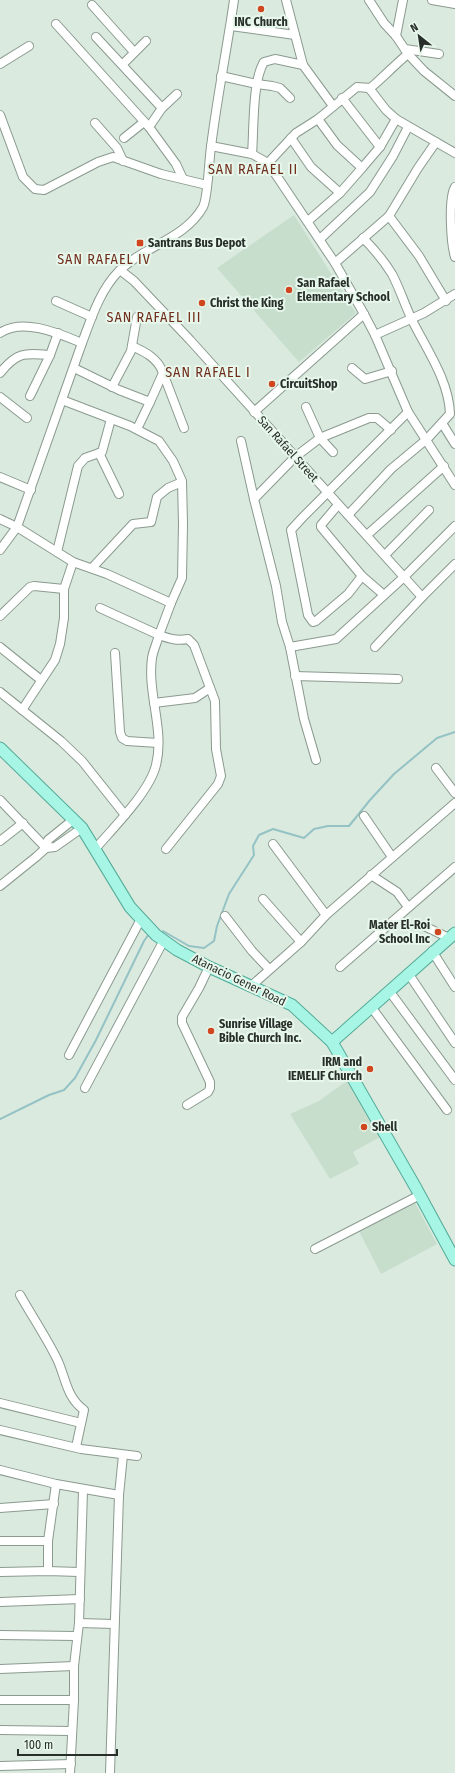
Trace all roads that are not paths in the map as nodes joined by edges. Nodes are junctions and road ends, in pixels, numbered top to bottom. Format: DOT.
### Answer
graph roads {
  1 [pos="234,0"];
  2 [pos="284,0"];
  3 [pos="369,0"];
  4 [pos="403,0"];
  5 [pos="432,0"];
  6 [pos="455,4"];
  7 [pos="92,5"];
  8 [pos="56,24"];
  9 [pos="231,26"];
  10 [pos="295,35"];
  11 [pos="396,36"];
  12 [pos="96,37"];
  13 [pos="146,41"];
  14 [pos="29,46"];
  15 [pos="406,51"];
  16 [pos="134,52"];
  17 [pos="439,54"];
  18 [pos="0,64"];
  19 [pos="123,64"];
  20 [pos="303,65"];
  21 [pos="222,76"];
  22 [pos="257,84"];
  23 [pos="369,88"];
  24 [pos="177,94"];
  25 [pos="455,96"];
  26 [pos="290,98"];
  27 [pos="342,98"];
  28 [pos="333,106"];
  29 [pos="162,108"];
  30 [pos="0,115"];
  31 [pos="318,119"];
  32 [pos="396,119"];
  33 [pos="95,124"];
  34 [pos="147,125"];
  35 [pos="408,127"];
  36 [pos="124,138"];
  37 [pos="291,138"];
  38 [pos="436,142"];
  39 [pos="211,146"];
  40 [pos="380,147"];
  41 [pos="455,153"];
  42 [pos="252,154"];
  43 [pos="123,161"];
  44 [pos="268,163"];
  45 [pos="362,168"];
  46 [pos="183,179"];
  47 [pos="207,184"];
  48 [pos="455,187"];
  49 [pos="340,193"];
  50 [pos="389,216"];
  51 [pos="308,221"];
  52 [pos="363,238"];
  53 [pos="320,239"];
  54 [pos="455,257"];
  55 [pos="335,263"];
  56 [pos="120,270"];
  57 [pos="455,294"];
  58 [pos="56,301"];
  59 [pos="446,301"];
  60 [pos="364,314"];
  61 [pos="92,317"];
  62 [pos="137,317"];
  63 [pos="411,319"];
  64 [pos="0,333"];
  65 [pos="58,333"];
  66 [pos="375,335"];
  67 [pos="82,343"];
  68 [pos="132,346"];
  69 [pos="50,355"];
  70 [pos="74,368"];
  71 [pos="352,368"];
  72 [pos="392,371"];
  73 [pos="163,373"];
  74 [pos="0,374"];
  75 [pos="112,387"];
  76 [pos="30,396"];
  77 [pos="0,397"];
  78 [pos="62,400"];
  79 [pos="150,402"];
  80 [pos="306,407"];
  81 [pos="254,412"];
  82 [pos="408,412"];
  83 [pos="27,418"];
  84 [pos="110,419"];
  85 [pos="442,423"];
  86 [pos="184,428"];
  87 [pos="137,429"];
  88 [pos="391,430"];
  89 [pos="320,438"];
  90 [pos="427,439"];
  91 [pos="241,441"];
  92 [pos="455,444"];
  93 [pos="333,452"];
  94 [pos="99,453"];
  95 [pos="295,457"];
  96 [pos="444,466"];
  97 [pos="0,477"];
  98 [pos="182,482"];
  99 [pos="455,485"];
  100 [pos="31,490"];
  101 [pos="327,493"];
  102 [pos="119,494"];
  103 [pos="254,499"];
  104 [pos="338,505"];
  105 [pos="429,510"];
  106 [pos="348,515"];
  107 [pos="0,519"];
  108 [pos="455,526"];
  109 [pos="17,527"];
  110 [pos="367,535"];
  111 [pos="0,550"];
  112 [pos="57,552"];
  113 [pos="385,555"];
  114 [pos="73,562"];
  115 [pos="455,564"];
  116 [pos="92,568"];
  117 [pos="362,576"];
  118 [pos="404,577"];
  119 [pos="64,589"];
  120 [pos="384,595"];
  121 [pos="422,596"];
  122 [pos="171,603"];
  123 [pos="100,608"];
  124 [pos="0,616"];
  125 [pos="159,635"];
  126 [pos="0,646"];
  127 [pos="290,647"];
  128 [pos="375,647"];
  129 [pos="115,653"];
  130 [pos="295,676"];
  131 [pos="398,679"];
  132 [pos="41,680"];
  133 [pos="210,688"];
  134 [pos="0,692"];
  135 [pos="154,703"];
  136 [pos="22,710"];
  137 [pos="158,743"];
  138 [pos="0,748"];
  139 [pos="316,760"];
  140 [pos="436,768"];
  141 [pos="455,793"];
  142 [pos="0,800"];
  143 [pos="455,803"];
  144 [pos="124,815"];
  145 [pos="364,816"];
  146 [pos="74,819"];
  147 [pos="23,823"];
  148 [pos="82,828"];
  149 [pos="0,841"];
  150 [pos="273,844"];
  151 [pos="46,848"];
  152 [pos="96,848"];
  153 [pos="166,849"];
  154 [pos="392,857"];
  155 [pos="455,867"];
  156 [pos="371,875"];
  157 [pos="0,886"];
  158 [pos="263,898"];
  159 [pos="408,907"];
  160 [pos="326,915"];
  161 [pos="225,916"];
  162 [pos="422,925"];
  163 [pos="152,930"];
  164 [pos="452,936"];
  165 [pos="301,942"];
  166 [pos="432,952"];
  167 [pos="209,967"];
  168 [pos="340,967"];
  169 [pos="269,968"];
  170 [pos="408,973"];
  171 [pos="250,987"];
  172 [pos="455,987"];
  173 [pos="390,992"];
  174 [pos="372,1008"];
  175 [pos="332,1042"];
  176 [pos="455,1043"];
  177 [pos="68,1055"];
  178 [pos="455,1080"];
  179 [pos="85,1088"];
  180 [pos="187,1105"];
  181 [pos="447,1110"];
  182 [pos="420,1195"];
  183 [pos="315,1249"];
  184 [pos="455,1260"];
  185 [pos="20,1295"];
  186 [pos="0,1403"];
  187 [pos="81,1424"];
  188 [pos="0,1430"];
  189 [pos="76,1447"];
  190 [pos="123,1455"];
  191 [pos="137,1456"];
  192 [pos="0,1470"];
  193 [pos="56,1484"];
  194 [pos="83,1490"];
  195 [pos="119,1495"];
  196 [pos="54,1504"];
  197 [pos="0,1508"];
  198 [pos="0,1541"];
  199 [pos="48,1541"];
  200 [pos="48,1571"];
  201 [pos="0,1572"];
  202 [pos="79,1572"];
  203 [pos="80,1600"];
  204 [pos="0,1602"];
  205 [pos="79,1622"];
  206 [pos="114,1624"];
  207 [pos="0,1635"];
  208 [pos="76,1636"];
  209 [pos="74,1666"];
  210 [pos="0,1669"];
  211 [pos="0,1700"];
  212 [pos="74,1700"];
  213 [pos="0,1730"];
  214 [pos="72,1731"];
  215 [pos="71,1764"];
  216 [pos="0,1766"];
  217 [pos="70,1773"];
  218 [pos="110,1773"];
  1 -- 9 [label="street"];
  2 -- 10 [label="street"];
  3 -- 11 [label="street"];
  4 -- 11 [label="street"];
  5 -- 6 [label="street"];
  7 -- 16 [label="street"];
  8 -- 34 [label="street"];
  9 -- 10 [label="street"];
  9 -- 21 [label="street"];
  10 -- 20 [label="street"];
  11 -- 15 [label="street"];
  12 -- 19 [label="street"];
  13 -- 16 [label="street"];
  14 -- 18 [label="street"];
  15 -- 17 [label="street"];
  15 -- 23 [label="street"];
  15 -- 25 [label="street"];
  16 -- 19 [label="street"];
  19 -- 29 [label="street"];
  20 -- 22 [label="street"];
  20 -- 28 [label="street"];
  21 -- 22 [label="street"];
  21 -- 39 [label="street"];
  22 -- 26 [label="street"];
  22 -- 42 [label="street"];
  23 -- 27 [label="street"];
  23 -- 32 [label="street"];
  24 -- 29 [label="street"];
  27 -- 28 [label="street"];
  27 -- 40 [label="street"];
  28 -- 31 [label="street"];
  29 -- 34 [label="street"];
  30 -- 43 [label="street"];
  31 -- 37 [label="street"];
  31 -- 45 [label="street"];
  32 -- 35 [label="street"];
  32 -- 40 [label="street"];
  33 -- 43 [label="street"];
  34 -- 36 [label="street"];
  34 -- 46 [label="street"];
  35 -- 38 [label="street"];
  35 -- 53 [label="street"];
  37 -- 44 [label="street"];
  37 -- 49 [label="street"];
  38 -- 41 [label="street"];
  38 -- 50 [label="street"];
  39 -- 42 [label="street"];
  39 -- 47 [label="street"];
  40 -- 45 [label="street"];
  42 -- 44 [label="street"];
  43 -- 46 [label="street"];
  44 -- 51 [label="street"];
  45 -- 49 [label="street"];
  46 -- 47 [label="street"];
  47 -- 56 [label="street"];
  48 -- 54 [label="street"];
  49 -- 51 [label="street"];
  50 -- 52 [label="street"];
  50 -- 59 [label="street"];
  51 -- 53 [label="street"];
  52 -- 55 [label="street"];
  52 -- 63 [label="street"];
  53 -- 55 [label="street"];
  55 -- 60 [label="street"];
  56 -- 61 [label="street"];
  56 -- 81 [label="street, San Rafael Street"];
  57 -- 59 [label="street"];
  58 -- 61 [label="street"];
  59 -- 63 [label="street"];
  60 -- 66 [label="street"];
  60 -- 81 [label="street"];
  61 -- 67 [label="street"];
  62 -- 68 [label="street"];
  63 -- 66 [label="street"];
  63 -- 85 [label="street"];
  64 -- 65 [label="street"];
  65 -- 67 [label="street"];
  65 -- 69 [label="street"];
  66 -- 72 [label="street"];
  67 -- 70 [label="street"];
  68 -- 73 [label="street"];
  68 -- 75 [label="street"];
  69 -- 74 [label="street"];
  69 -- 76 [label="street"];
  70 -- 75 [label="street"];
  70 -- 78 [label="street"];
  71 -- 72 [label="street"];
  72 -- 82 [label="street"];
  73 -- 79 [label="street"];
  73 -- 86 [label="street"];
  75 -- 79 [label="street"];
  77 -- 83 [label="street"];
  78 -- 84 [label="street"];
  78 -- 100 [label="street"];
  79 -- 87 [label="street"];
  80 -- 89 [label="street"];
  81 -- 95 [label="street, San Rafael Street"];
  82 -- 88 [label="street"];
  82 -- 90 [label="street"];
  84 -- 87 [label="street"];
  84 -- 94 [label="street"];
  85 -- 90 [label="street"];
  85 -- 92 [label="street"];
  87 -- 98 [label="street"];
  88 -- 89 [label="street"];
  88 -- 101 [label="street"];
  89 -- 93 [label="street"];
  89 -- 95 [label="street"];
  90 -- 96 [label="street"];
  90 -- 106 [label="street"];
  91 -- 103 [label="street"];
  94 -- 102 [label="street"];
  94 -- 112 [label="street"];
  95 -- 101 [label="street, San Rafael Street"];
  95 -- 103 [label="street"];
  96 -- 99 [label="street"];
  96 -- 110 [label="street"];
  97 -- 100 [label="street"];
  98 -- 116 [label="street"];
  98 -- 122 [label="street"];
  100 -- 109 [label="street"];
  101 -- 104 [label="street, San Rafael Street"];
  101 -- 117 [label="street"];
  103 -- 127 [label="street"];
  104 -- 106 [label="street, San Rafael Street"];
  104 -- 117 [label="street"];
  105 -- 113 [label="street"];
  106 -- 110 [label="street, San Rafael Street"];
  107 -- 109 [label="street"];
  108 -- 118 [label="street"];
  109 -- 111 [label="street"];
  109 -- 112 [label="street"];
  110 -- 113 [label="street, San Rafael Street"];
  112 -- 114 [label="street"];
  113 -- 118 [label="street, San Rafael Street"];
  114 -- 116 [label="street"];
  114 -- 119 [label="street"];
  115 -- 121 [label="street"];
  116 -- 122 [label="street"];
  117 -- 120 [label="street"];
  118 -- 120 [label="street"];
  118 -- 121 [label="street, San Rafael Street"];
  119 -- 124 [label="street"];
  119 -- 132 [label="street"];
  120 -- 127 [label="street"];
  121 -- 128 [label="street"];
  122 -- 125 [label="street"];
  123 -- 125 [label="street"];
  125 -- 133 [label="street"];
  125 -- 135 [label="street"];
  126 -- 132 [label="street"];
  127 -- 130 [label="street"];
  129 -- 137 [label="street"];
  130 -- 131 [label="street"];
  130 -- 139 [label="street"];
  132 -- 136 [label="street"];
  133 -- 135 [label="street"];
  133 -- 153 [label="street"];
  134 -- 136 [label="street"];
  135 -- 137 [label="street"];
  136 -- 144 [label="street"];
  137 -- 144 [label="street"];
  138 -- 146 [label="main road, Atanacio Gener Road"];
  140 -- 141 [label="street"];
  142 -- 147 [label="street"];
  143 -- 154 [label="street"];
  144 -- 152 [label="street"];
  145 -- 154 [label="street"];
  146 -- 148 [label="main road, Atanacio Gener Road"];
  146 -- 151 [label="street"];
  147 -- 149 [label="street"];
  147 -- 151 [label="street"];
  148 -- 151 [label="street"];
  148 -- 152 [label="main road, Atanacio Gener Road"];
  150 -- 160 [label="street"];
  151 -- 157 [label="street"];
  152 -- 163 [label="main road, Atanacio Gener Road"];
  154 -- 156 [label="street"];
  155 -- 159 [label="street"];
  156 -- 159 [label="street"];
  156 -- 160 [label="street"];
  158 -- 165 [label="street"];
  159 -- 168 [label="street"];
  160 -- 165 [label="street"];
  161 -- 169 [label="street"];
  162 -- 164 [label="street"];
  163 -- 167 [label="main road, Atanacio Gener Road"];
  163 -- 177 [label="street"];
  163 -- 179 [label="street"];
  164 -- 166 [label="main road"];
  165 -- 169 [label="street"];
  166 -- 170 [label="main road"];
  166 -- 172 [label="street"];
  167 -- 171 [label="main road, Atanacio Gener Road"];
  167 -- 180 [label="street"];
  169 -- 171 [label="street"];
  170 -- 173 [label="main road"];
  170 -- 176 [label="street"];
  171 -- 175 [label="main road, Atanacio Gener Road"];
  173 -- 174 [label="main road"];
  173 -- 178 [label="street"];
  174 -- 175 [label="main road"];
  174 -- 181 [label="street"];
  175 -- 182 [label="main road, Atanacio Gener Road"];
  182 -- 183 [label="street"];
  182 -- 184 [label="main road, Atanacio Gener Road"];
  185 -- 187 [label="street"];
  186 -- 187 [label="street"];
  187 -- 189 [label="street"];
  188 -- 189 [label="street"];
  189 -- 190 [label="street"];
  190 -- 191 [label="street"];
  190 -- 195 [label="street"];
  192 -- 193 [label="street"];
  193 -- 194 [label="street"];
  193 -- 196 [label="street"];
  194 -- 195 [label="street"];
  194 -- 202 [label="street"];
  195 -- 206 [label="street"];
  196 -- 197 [label="street"];
  196 -- 199 [label="street"];
  198 -- 199 [label="street"];
  199 -- 200 [label="street"];
  200 -- 201 [label="street"];
  200 -- 202 [label="street"];
  202 -- 203 [label="street"];
  203 -- 204 [label="street"];
  203 -- 205 [label="street"];
  205 -- 206 [label="street"];
  205 -- 208 [label="street"];
  206 -- 218 [label="street"];
  207 -- 208 [label="street"];
  208 -- 209 [label="street"];
  209 -- 210 [label="street"];
  209 -- 212 [label="street"];
  211 -- 212 [label="street"];
  212 -- 214 [label="street"];
  213 -- 214 [label="street"];
  214 -- 215 [label="street"];
  215 -- 216 [label="street"];
  215 -- 217 [label="street"];
}
